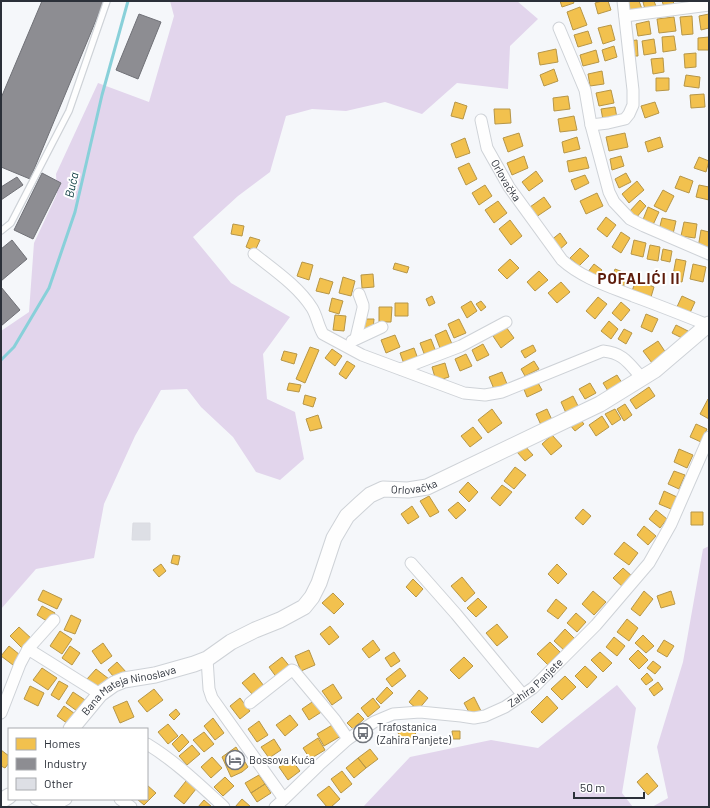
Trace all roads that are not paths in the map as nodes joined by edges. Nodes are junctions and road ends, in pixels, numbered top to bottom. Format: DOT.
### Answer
graph roads {
  1 [pos="107,1"];
  2 [pos="622,1"];
  3 [pos="709,5"];
  4 [pos="624,16"];
  5 [pos="559,28"];
  6 [pos="481,120"];
  7 [pos="591,125"];
  8 [pos="1,231"];
  9 [pos="254,254"];
  10 [pos="709,254"];
  11 [pos="359,294"];
  12 [pos="506,322"];
  13 [pos="708,324"];
  14 [pos="382,327"];
  15 [pos="356,338"];
  16 [pos="344,344"];
  17 [pos="401,369"];
  18 [pos="642,378"];
  19 [pos="709,437"];
  20 [pos="411,563"];
  21 [pos="54,620"];
  22 [pos="28,649"];
  23 [pos="200,662"];
  24 [pos="100,694"];
  25 [pos="523,695"];
  26 [pos="250,703"];
  27 [pos="1,714"];
  28 [pos="72,728"];
  29 [pos="348,739"];
  30 [pos="148,745"];
  31 [pos="284,799"];
  32 [pos="39,800"];
  33 [pos="64,800"];
  34 [pos="121,800"];
  35 [pos="131,807"];
  36 [pos="224,807"];
  37 [pos="275,807"];
  1 -- 8 [label="lane"];
  2 -- 4 [label="street"];
  3 -- 4 [label="street"];
  4 -- 7 [label="street"];
  5 -- 7 [label="street"];
  6 -- 13 [label="street, Orlovačka"];
  7 -- 10 [label="street"];
  9 -- 16 [label="street"];
  11 -- 15 [label="street"];
  12 -- 17 [label="street"];
  13 -- 18 [label="street, Orlovačka"];
  14 -- 15 [label="street"];
  15 -- 16 [label="street"];
  16 -- 17 [label="street"];
  17 -- 18 [label="street"];
  18 -- 23 [label="street, Orlovačka"];
  19 -- 25 [label="street, Zahira Panjete"];
  20 -- 25 [label="street"];
  21 -- 22 [label="street"];
  22 -- 24 [label="street"];
  22 -- 27 [label="street"];
  23 -- 24 [label="street, Bana Mateja Ninoslava"];
  23 -- 31 [label="street"];
  24 -- 28 [label="street, Bana Mateja Ninoslava"];
  25 -- 29 [label="street, Zahira Panjete"];
  26 -- 29 [label="street"];
  29 -- 31 [label="street, Zahira Panjete"];
  30 -- 36 [label="street"];
  31 -- 37 [label="street, Zahira Panjete"];
  32 -- 33 [label="street"];
  34 -- 35 [label="street"];
}
